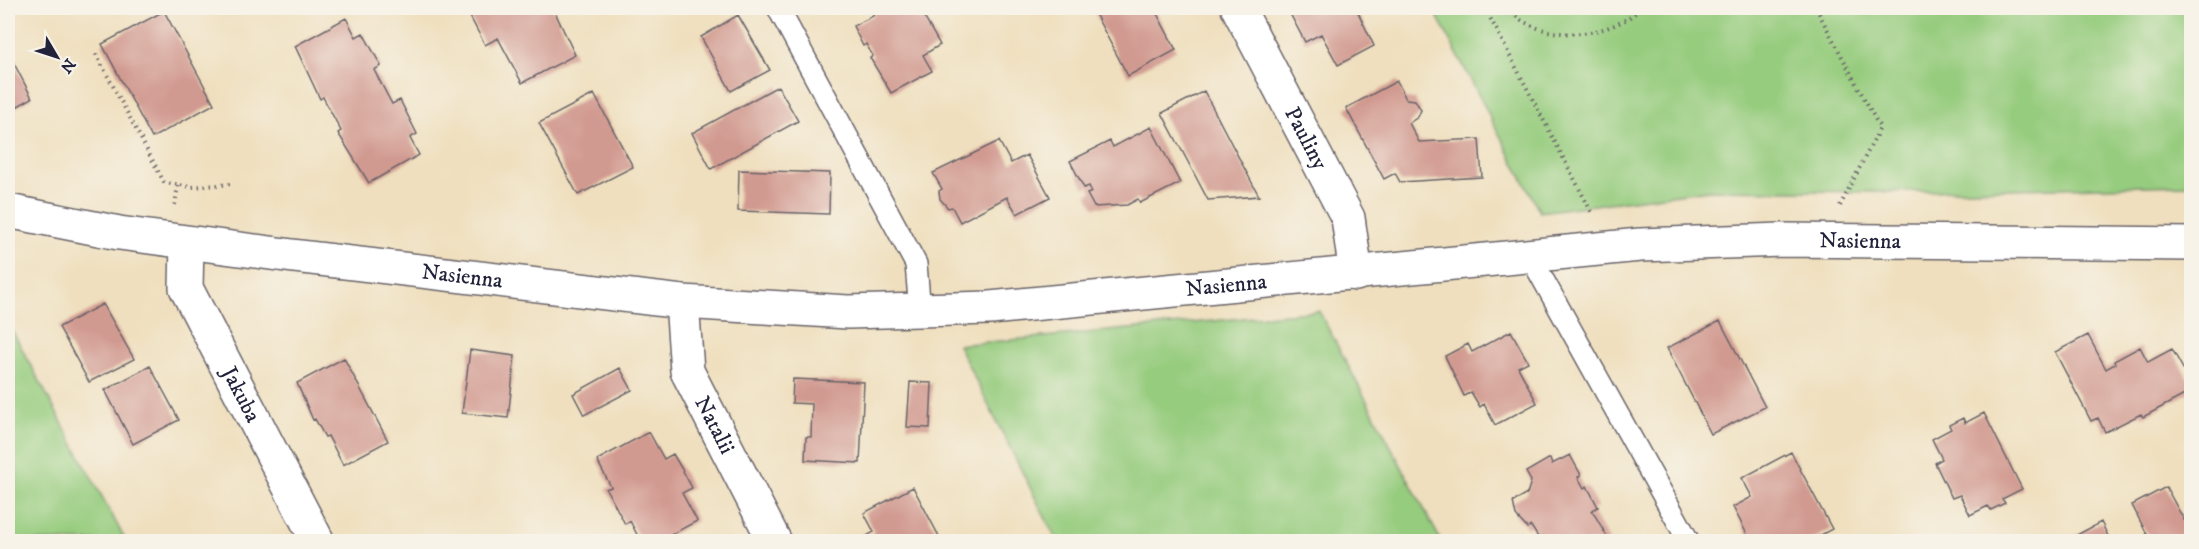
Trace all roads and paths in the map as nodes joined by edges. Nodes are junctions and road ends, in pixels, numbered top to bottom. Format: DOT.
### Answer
graph roads {
  1 [pos="778,8"];
  2 [pos="1238,8"];
  3 [pos="1485,8"];
  4 [pos="1507,8"];
  5 [pos="1641,8"];
  6 [pos="1815,8"];
  7 [pos="96,54"];
  8 [pos="233,183"];
  9 [pos="178,185"];
  10 [pos="8,211"];
  11 [pos="1836,213"];
  12 [pos="1593,214"];
  13 [pos="180,230"];
  14 [pos="2192,244"];
  15 [pos="1530,256"];
  16 [pos="1356,274"];
  17 [pos="682,302"];
  18 [pos="920,312"];
  19 [pos="318,542"];
  20 [pos="775,542"];
  21 [pos="1689,542"];
  1 -- 18 [label="lane"];
  2 -- 16 [label="street, Pauliny"];
  3 -- 12 [label="path"];
  4 -- 5 [label="path"];
  6 -- 11 [label="path"];
  7 -- 9 [label="path"];
  8 -- 9 [label="path"];
  9 -- 13 [label="path"];
  10 -- 13 [label="street, Nasienna"];
  13 -- 17 [label="street, Nasienna"];
  13 -- 19 [label="street, Jakuba"];
  14 -- 15 [label="street, Nasienna"];
  15 -- 16 [label="street, Nasienna"];
  15 -- 21 [label="lane"];
  16 -- 18 [label="street, Nasienna"];
  17 -- 18 [label="street, Nasienna"];
  17 -- 20 [label="street, Natalii"];
}
